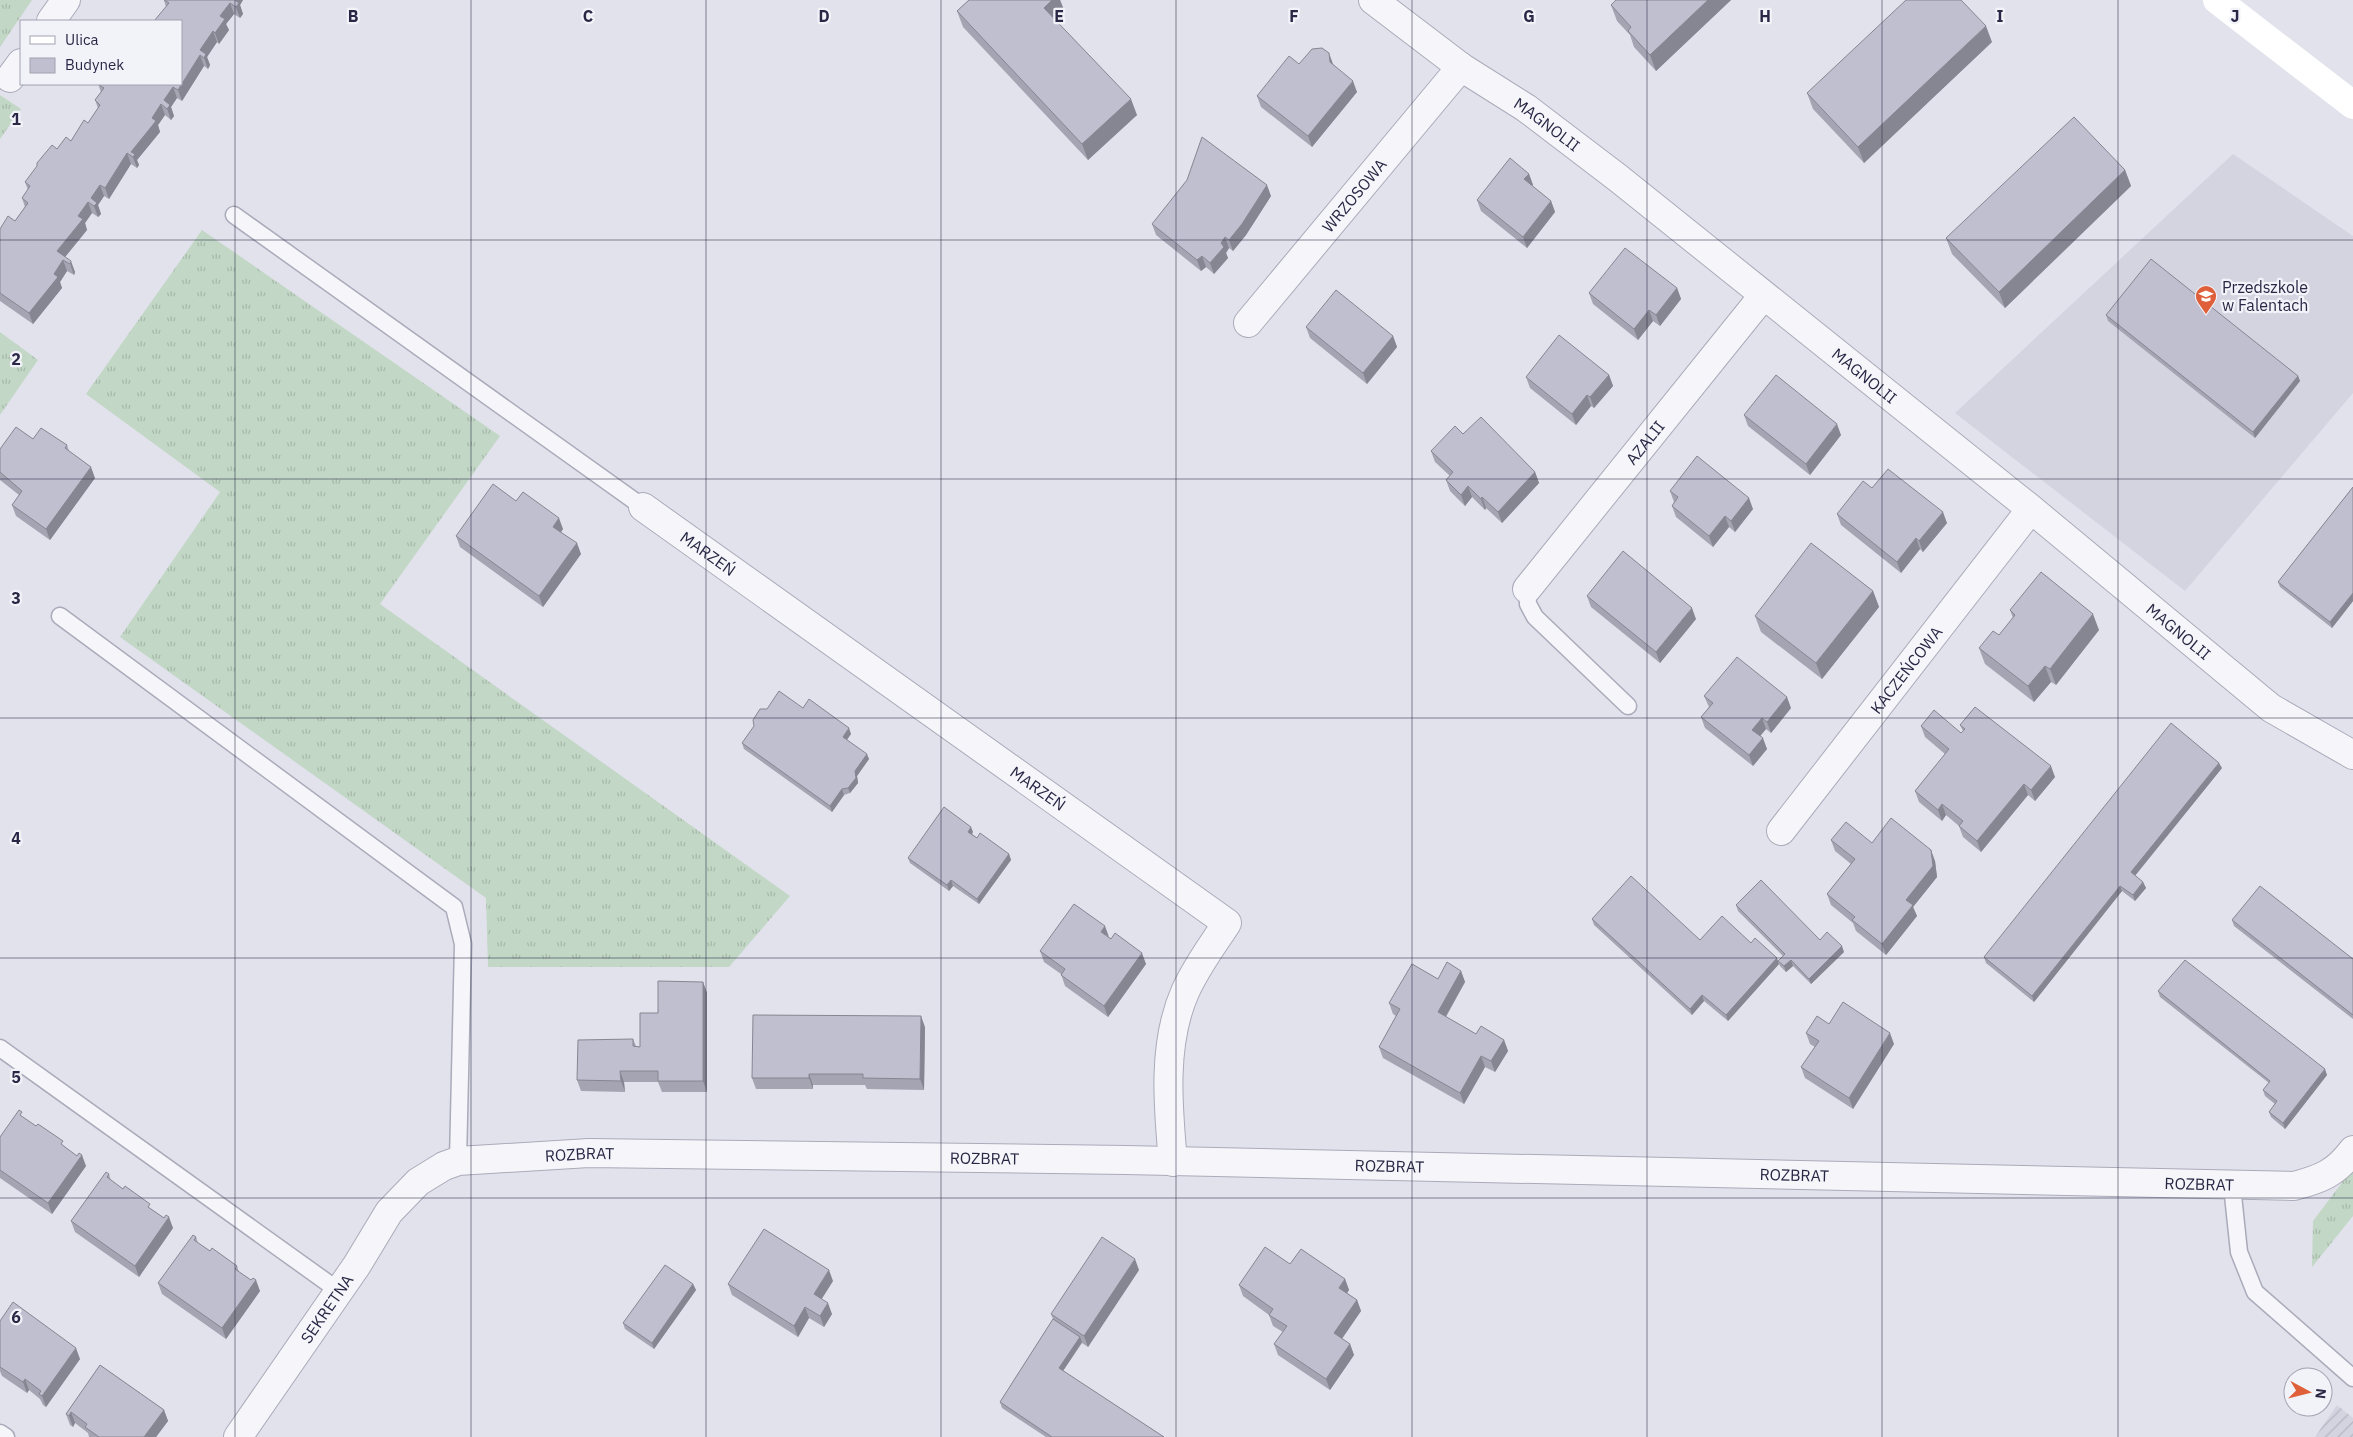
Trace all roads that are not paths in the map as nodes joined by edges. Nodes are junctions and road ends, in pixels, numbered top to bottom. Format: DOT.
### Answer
graph roads {
  1 [pos="66,0"];
  2 [pos="1373,0"];
  3 [pos="2217,0"];
  4 [pos="52,20"];
  5 [pos="1461,67"];
  6 [pos="2353,105"];
  7 [pos="234,215"];
  8 [pos="1763,296"];
  9 [pos="1248,323"];
  10 [pos="643,507"];
  11 [pos="2031,509"];
  12 [pos="1528,590"];
  13 [pos="60,616"];
  14 [pos="1628,706"];
  15 [pos="2353,755"];
  16 [pos="1780,831"];
  17 [pos="0,1048"];
  18 [pos="2353,1150"];
  19 [pos="458,1161"];
  20 [pos="1173,1162"];
  21 [pos="418,1182"];
  22 [pos="2232,1186"];
  23 [pos="339,1291"];
  24 [pos="2353,1378"];
  25 [pos="0,1433"];
  26 [pos="6,1437"];
  27 [pos="238,1437"];
  1 -- 4 [label="street"];
  2 -- 5 [label="street, MAGNOLII"];
  3 -- 6 [label="street"];
  5 -- 8 [label="street, MAGNOLII"];
  5 -- 9 [label="street, WRZOSOWA"];
  7 -- 10 [label="lane"];
  8 -- 11 [label="street, MAGNOLII"];
  8 -- 12 [label="street, AZALII"];
  10 -- 20 [label="street, MARZEŃ"];
  11 -- 15 [label="street, MAGNOLII"];
  11 -- 16 [label="street, KACZEŃCOWA"];
  12 -- 14 [label="lane"];
  13 -- 19 [label="lane"];
  17 -- 23 [label="lane"];
  18 -- 22 [label="street, ROZBRAT"];
  19 -- 20 [label="street, ROZBRAT"];
  19 -- 21 [label="street, ROZBRAT"];
  20 -- 22 [label="street, ROZBRAT"];
  21 -- 23 [label="street, SEKRETNA"];
  22 -- 24 [label="lane"];
  23 -- 27 [label="street, SEKRETNA"];
  25 -- 26 [label="lane"];
}
